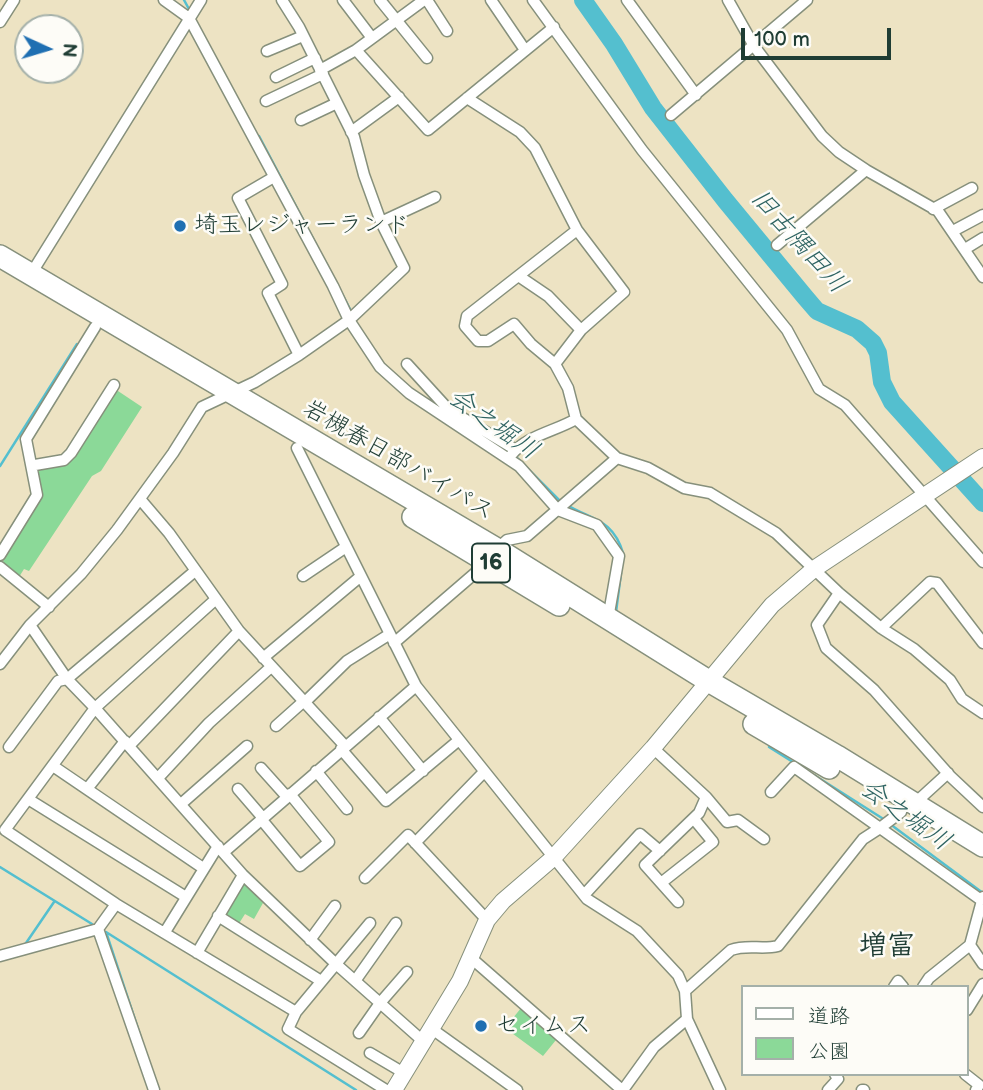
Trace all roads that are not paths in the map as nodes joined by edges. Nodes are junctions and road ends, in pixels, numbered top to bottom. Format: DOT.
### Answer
graph roads {
  1 [pos="14,0"];
  2 [pos="164,0"];
  3 [pos="282,0"];
  4 [pos="343,0"];
  5 [pos="380,0"];
  6 [pos="425,0"];
  7 [pos="491,0"];
  8 [pos="533,0"];
  9 [pos="627,0"];
  10 [pos="728,0"];
  11 [pos="807,0"];
  12 [pos="199,4"];
  13 [pos="189,18"];
  14 [pos="396,20"];
  15 [pos="0,22"];
  16 [pos="554,27"];
  17 [pos="447,31"];
  18 [pos="303,36"];
  19 [pos="372,38"];
  20 [pos="754,46"];
  21 [pos="356,50"];
  22 [pos="525,50"];
  23 [pos="267,51"];
  24 [pos="315,58"];
  25 [pos="426,58"];
  26 [pos="322,72"];
  27 [pos="276,77"];
  28 [pos="696,94"];
  29 [pos="399,97"];
  30 [pos="467,98"];
  31 [pos="266,101"];
  32 [pos="337,103"];
  33 [pos="671,115"];
  34 [pos="301,120"];
  35 [pos="351,132"];
  36 [pos="866,170"];
  37 [pos="274,177"];
  38 [pos="972,188"];
  39 [pos="436,197"];
  40 [pos="933,209"];
  41 [pos="983,215"];
  42 [pos="381,222"];
  43 [pos="577,230"];
  44 [pos="953,231"];
  45 [pos="983,238"];
  46 [pos="777,245"];
  47 [pos="965,249"];
  48 [pos="0,256"];
  49 [pos="0,272"];
  50 [pos="31,274"];
  51 [pos="982,275"];
  52 [pos="520,277"];
  53 [pos="349,320"];
  54 [pos="95,327"];
  55 [pos="581,330"];
  56 [pos="299,355"];
  57 [pos="407,363"];
  58 [pos="555,364"];
  59 [pos="114,385"];
  60 [pos="224,396"];
  61 [pos="439,407"];
  62 [pos="576,419"];
  63 [pos="297,448"];
  64 [pos="512,454"];
  65 [pos="983,457"];
  66 [pos="617,458"];
  67 [pos="36,465"];
  68 [pos="924,497"];
  69 [pos="140,499"];
  70 [pos="562,506"];
  71 [pos="346,547"];
  72 [pos="0,555"];
  73 [pos="493,555"];
  74 [pos="983,562"];
  75 [pos="0,567"];
  76 [pos="814,569"];
  77 [pos="195,571"];
  78 [pos="303,576"];
  79 [pos="361,576"];
  80 [pos="839,593"];
  81 [pos="216,600"];
  82 [pos="49,607"];
  83 [pos="608,619"];
  84 [pos="30,625"];
  85 [pos="881,628"];
  86 [pos="239,631"];
  87 [pos="392,638"];
  88 [pos="983,643"];
  89 [pos="262,658"];
  90 [pos="0,664"];
  91 [pos="271,667"];
  92 [pos="67,679"];
  93 [pos="416,686"];
  94 [pos="705,688"];
  95 [pos="304,701"];
  96 [pos="95,708"];
  97 [pos="983,712"];
  98 [pos="379,717"];
  99 [pos="276,726"];
  100 [pos="459,740"];
  101 [pos="127,743"];
  102 [pos="247,746"];
  103 [pos="9,747"];
  104 [pos="343,747"];
  105 [pos="653,748"];
  106 [pos="53,766"];
  107 [pos="261,768"];
  108 [pos="316,771"];
  109 [pos="423,771"];
  110 [pos="484,772"];
  111 [pos="948,773"];
  112 [pos="158,778"];
  113 [pos="87,789"];
  114 [pos="239,789"];
  115 [pos="771,792"];
  116 [pos="288,796"];
  117 [pos="706,797"];
  118 [pos="28,799"];
  119 [pos="181,804"];
  120 [pos="983,807"];
  121 [pos="908,808"];
  122 [pos="347,809"];
  123 [pos="694,818"];
  124 [pos="262,819"];
  125 [pos="880,828"];
  126 [pos="764,839"];
  127 [pos="415,843"];
  128 [pos="983,846"];
  129 [pos="221,849"];
  130 [pos="660,851"];
  131 [pos="553,858"];
  132 [pos="983,862"];
  133 [pos="203,868"];
  134 [pos="243,875"];
  135 [pos="365,878"];
  136 [pos="661,883"];
  137 [pos="584,895"];
  138 [pos="186,897"];
  139 [pos="982,899"];
  140 [pos="678,902"];
  141 [pos="116,904"];
  142 [pos="335,906"];
  143 [pos="218,916"];
  144 [pos="487,920"];
  145 [pos="370,923"];
  146 [pos="396,923"];
  147 [pos="98,929"];
  148 [pos="165,932"];
  149 [pos="310,940"];
  150 [pos="970,945"];
  151 [pos="197,953"];
  152 [pos="0,956"];
  153 [pos="470,957"];
  154 [pos="336,964"];
  155 [pos="983,964"];
  156 [pos="407,972"];
  157 [pos="321,981"];
  158 [pos="355,981"];
  159 [pos="983,984"];
  160 [pos="924,985"];
  161 [pos="685,991"];
  162 [pos="380,1003"];
  163 [pos="969,1007"];
  164 [pos="296,1012"];
  165 [pos="687,1019"];
  166 [pos="359,1033"];
  167 [pos="428,1035"];
  168 [pos="370,1053"];
  169 [pos="404,1073"];
  170 [pos="836,1076"];
  171 [pos="968,1076"];
  172 [pos="153,1090"];
  173 [pos="386,1090"];
  174 [pos="394,1090"];
  175 [pos="517,1090"];
  176 [pos="623,1090"];
  177 [pos="720,1090"];
  178 [pos="828,1090"];
  179 [pos="976,1090"];
  1 -- 15 [label="street"];
  2 -- 13 [label="street"];
  3 -- 18 [label="street"];
  4 -- 19 [label="street"];
  5 -- 14 [label="street"];
  6 -- 14 [label="street"];
  6 -- 17 [label="street"];
  7 -- 22 [label="street"];
  8 -- 16 [label="street"];
  9 -- 28 [label="street"];
  10 -- 20 [label="street"];
  11 -- 20 [label="street"];
  12 -- 13 [label="street"];
  13 -- 37 [label="street"];
  13 -- 50 [label="street"];
  14 -- 19 [label="street"];
  14 -- 25 [label="street"];
  16 -- 22 [label="street"];
  16 -- 68 [label="street"];
  18 -- 23 [label="street"];
  18 -- 24 [label="street"];
  19 -- 21 [label="street"];
  20 -- 28 [label="street"];
  20 -- 36 [label="street"];
  21 -- 26 [label="street"];
  21 -- 29 [label="street"];
  22 -- 30 [label="street"];
  24 -- 26 [label="street"];
  24 -- 27 [label="street"];
  26 -- 31 [label="street"];
  26 -- 32 [label="street"];
  28 -- 33 [label="street"];
  29 -- 30 [label="street"];
  29 -- 35 [label="street"];
  30 -- 43 [label="street"];
  32 -- 34 [label="street"];
  32 -- 35 [label="street"];
  35 -- 42 [label="street"];
  36 -- 40 [label="street"];
  36 -- 46 [label="street"];
  37 -- 53 [label="street"];
  37 -- 56 [label="street"];
  38 -- 40 [label="street"];
  39 -- 42 [label="street"];
  40 -- 44 [label="street"];
  41 -- 44 [label="street"];
  42 -- 53 [label="street"];
  43 -- 52 [label="street"];
  43 -- 55 [label="street"];
  44 -- 47 [label="street"];
  45 -- 47 [label="street"];
  47 -- 51 [label="street"];
  48 -- 50 [label="highway, 岩槻春日部バイパス / 16"];
  49 -- 54 [label="highway, 岩槻春日部バイパス / 16"];
  50 -- 60 [label="highway, 岩槻春日部バイパス / 16"];
  52 -- 55 [label="street"];
  52 -- 58 [label="street"];
  53 -- 56 [label="street"];
  53 -- 61 [label="street"];
  54 -- 60 [label="highway, 岩槻春日部バイパス / 16"];
  54 -- 72 [label="street"];
  55 -- 58 [label="street"];
  56 -- 60 [label="street"];
  57 -- 61 [label="street"];
  58 -- 62 [label="street"];
  59 -- 67 [label="street"];
  60 -- 63 [label="highway, 岩槻春日部バイパス / 16"];
  60 -- 69 [label="street"];
  60 -- 73 [label="highway, 岩槻春日部バイパス / 16"];
  61 -- 64 [label="street"];
  62 -- 64 [label="street"];
  62 -- 66 [label="street"];
  63 -- 71 [label="street"];
  63 -- 73 [label="highway, 岩槻春日部バイパス / 16"];
  64 -- 70 [label="street"];
  65 -- 68 [label="street"];
  66 -- 70 [label="street"];
  66 -- 76 [label="street"];
  68 -- 74 [label="street"];
  68 -- 76 [label="street"];
  69 -- 77 [label="street"];
  69 -- 82 [label="street"];
  70 -- 73 [label="street"];
  70 -- 83 [label="street"];
  71 -- 78 [label="street"];
  71 -- 79 [label="street"];
  73 -- 83 [label="highway, 岩槻春日部バイパス / 16"];
  73 -- 87 [label="street"];
  73 -- 94 [label="highway, 岩槻春日部バイパス / 16"];
  75 -- 82 [label="street"];
  76 -- 80 [label="street"];
  76 -- 94 [label="street"];
  77 -- 81 [label="street"];
  77 -- 92 [label="street"];
  79 -- 87 [label="street"];
  79 -- 89 [label="street"];
  80 -- 85 [label="street"];
  80 -- 111 [label="street"];
  81 -- 86 [label="street"];
  81 -- 96 [label="street"];
  82 -- 84 [label="street"];
  83 -- 94 [label="highway, 岩槻春日部バイパス / 16"];
  84 -- 90 [label="street"];
  84 -- 92 [label="street"];
  85 -- 88 [label="street"];
  85 -- 97 [label="street"];
  86 -- 89 [label="street"];
  86 -- 101 [label="street"];
  87 -- 93 [label="street"];
  87 -- 95 [label="street"];
  89 -- 91 [label="street"];
  91 -- 95 [label="street"];
  91 -- 112 [label="street"];
  92 -- 96 [label="street"];
  92 -- 103 [label="street"];
  93 -- 98 [label="street"];
  93 -- 100 [label="street"];
  94 -- 105 [label="street"];
  94 -- 121 [label="highway, 岩槻春日部バイパス / 16"];
  95 -- 99 [label="street"];
  95 -- 104 [label="street"];
  96 -- 101 [label="street"];
  96 -- 106 [label="street"];
  98 -- 104 [label="street"];
  98 -- 109 [label="street"];
  100 -- 109 [label="street"];
  100 -- 110 [label="street"];
  101 -- 112 [label="street"];
  101 -- 113 [label="street"];
  102 -- 119 [label="street"];
  104 -- 108 [label="street"];
  104 -- 109 [label="street"];
  105 -- 117 [label="street"];
  105 -- 131 [label="street"];
  106 -- 113 [label="street"];
  106 -- 118 [label="street"];
  107 -- 116 [label="street"];
  108 -- 116 [label="street"];
  108 -- 122 [label="street"];
  110 -- 127 [label="street"];
  110 -- 131 [label="street"];
  111 -- 120 [label="street"];
  111 -- 121 [label="street"];
  112 -- 119 [label="street"];
  113 -- 133 [label="street"];
  114 -- 124 [label="street"];
  115 -- 125 [label="street"];
  116 -- 124 [label="street"];
  116 -- 124 [label="street"];
  117 -- 123 [label="street"];
  117 -- 126 [label="street"];
  118 -- 138 [label="street"];
  118 -- 141 [label="street"];
  119 -- 129 [label="street"];
  121 -- 125 [label="street"];
  121 -- 128 [label="highway, 岩槻春日部バイパス / 16"];
  121 -- 132 [label="highway, 岩槻春日部バイパス / 16"];
  123 -- 130 [label="street"];
  123 -- 136 [label="street"];
  124 -- 129 [label="street"];
  125 -- 139 [label="street"];
  125 -- 161 [label="street"];
  127 -- 135 [label="street"];
  127 -- 144 [label="street"];
  129 -- 133 [label="street"];
  129 -- 134 [label="street"];
  130 -- 136 [label="street"];
  130 -- 137 [label="street"];
  131 -- 137 [label="street"];
  131 -- 144 [label="street"];
  133 -- 138 [label="street"];
  134 -- 143 [label="street"];
  134 -- 149 [label="street"];
  136 -- 140 [label="street"];
  137 -- 161 [label="street"];
  138 -- 148 [label="street"];
  139 -- 150 [label="street"];
  141 -- 147 [label="street"];
  141 -- 148 [label="street"];
  142 -- 149 [label="street"];
  143 -- 151 [label="street"];
  143 -- 157 [label="street"];
  144 -- 153 [label="street"];
  145 -- 154 [label="street"];
  146 -- 158 [label="street"];
  147 -- 152 [label="street"];
  147 -- 172 [label="street"];
  148 -- 151 [label="street"];
  149 -- 154 [label="street"];
  150 -- 155 [label="street"];
  150 -- 160 [label="street"];
  151 -- 164 [label="street"];
  153 -- 167 [label="street"];
  153 -- 176 [label="street"];
  154 -- 157 [label="street"];
  154 -- 158 [label="street"];
  156 -- 162 [label="street"];
  157 -- 164 [label="street"];
  158 -- 162 [label="street"];
  159 -- 163 [label="street"];
  161 -- 165 [label="street"];
  162 -- 166 [label="street"];
  162 -- 167 [label="street"];
  164 -- 173 [label="street"];
  165 -- 176 [label="street"];
  165 -- 177 [label="street"];
  167 -- 169 [label="street"];
  167 -- 175 [label="street"];
  168 -- 169 [label="street"];
  169 -- 174 [label="street"];
  170 -- 178 [label="street"];
  171 -- 179 [label="street"];
}
